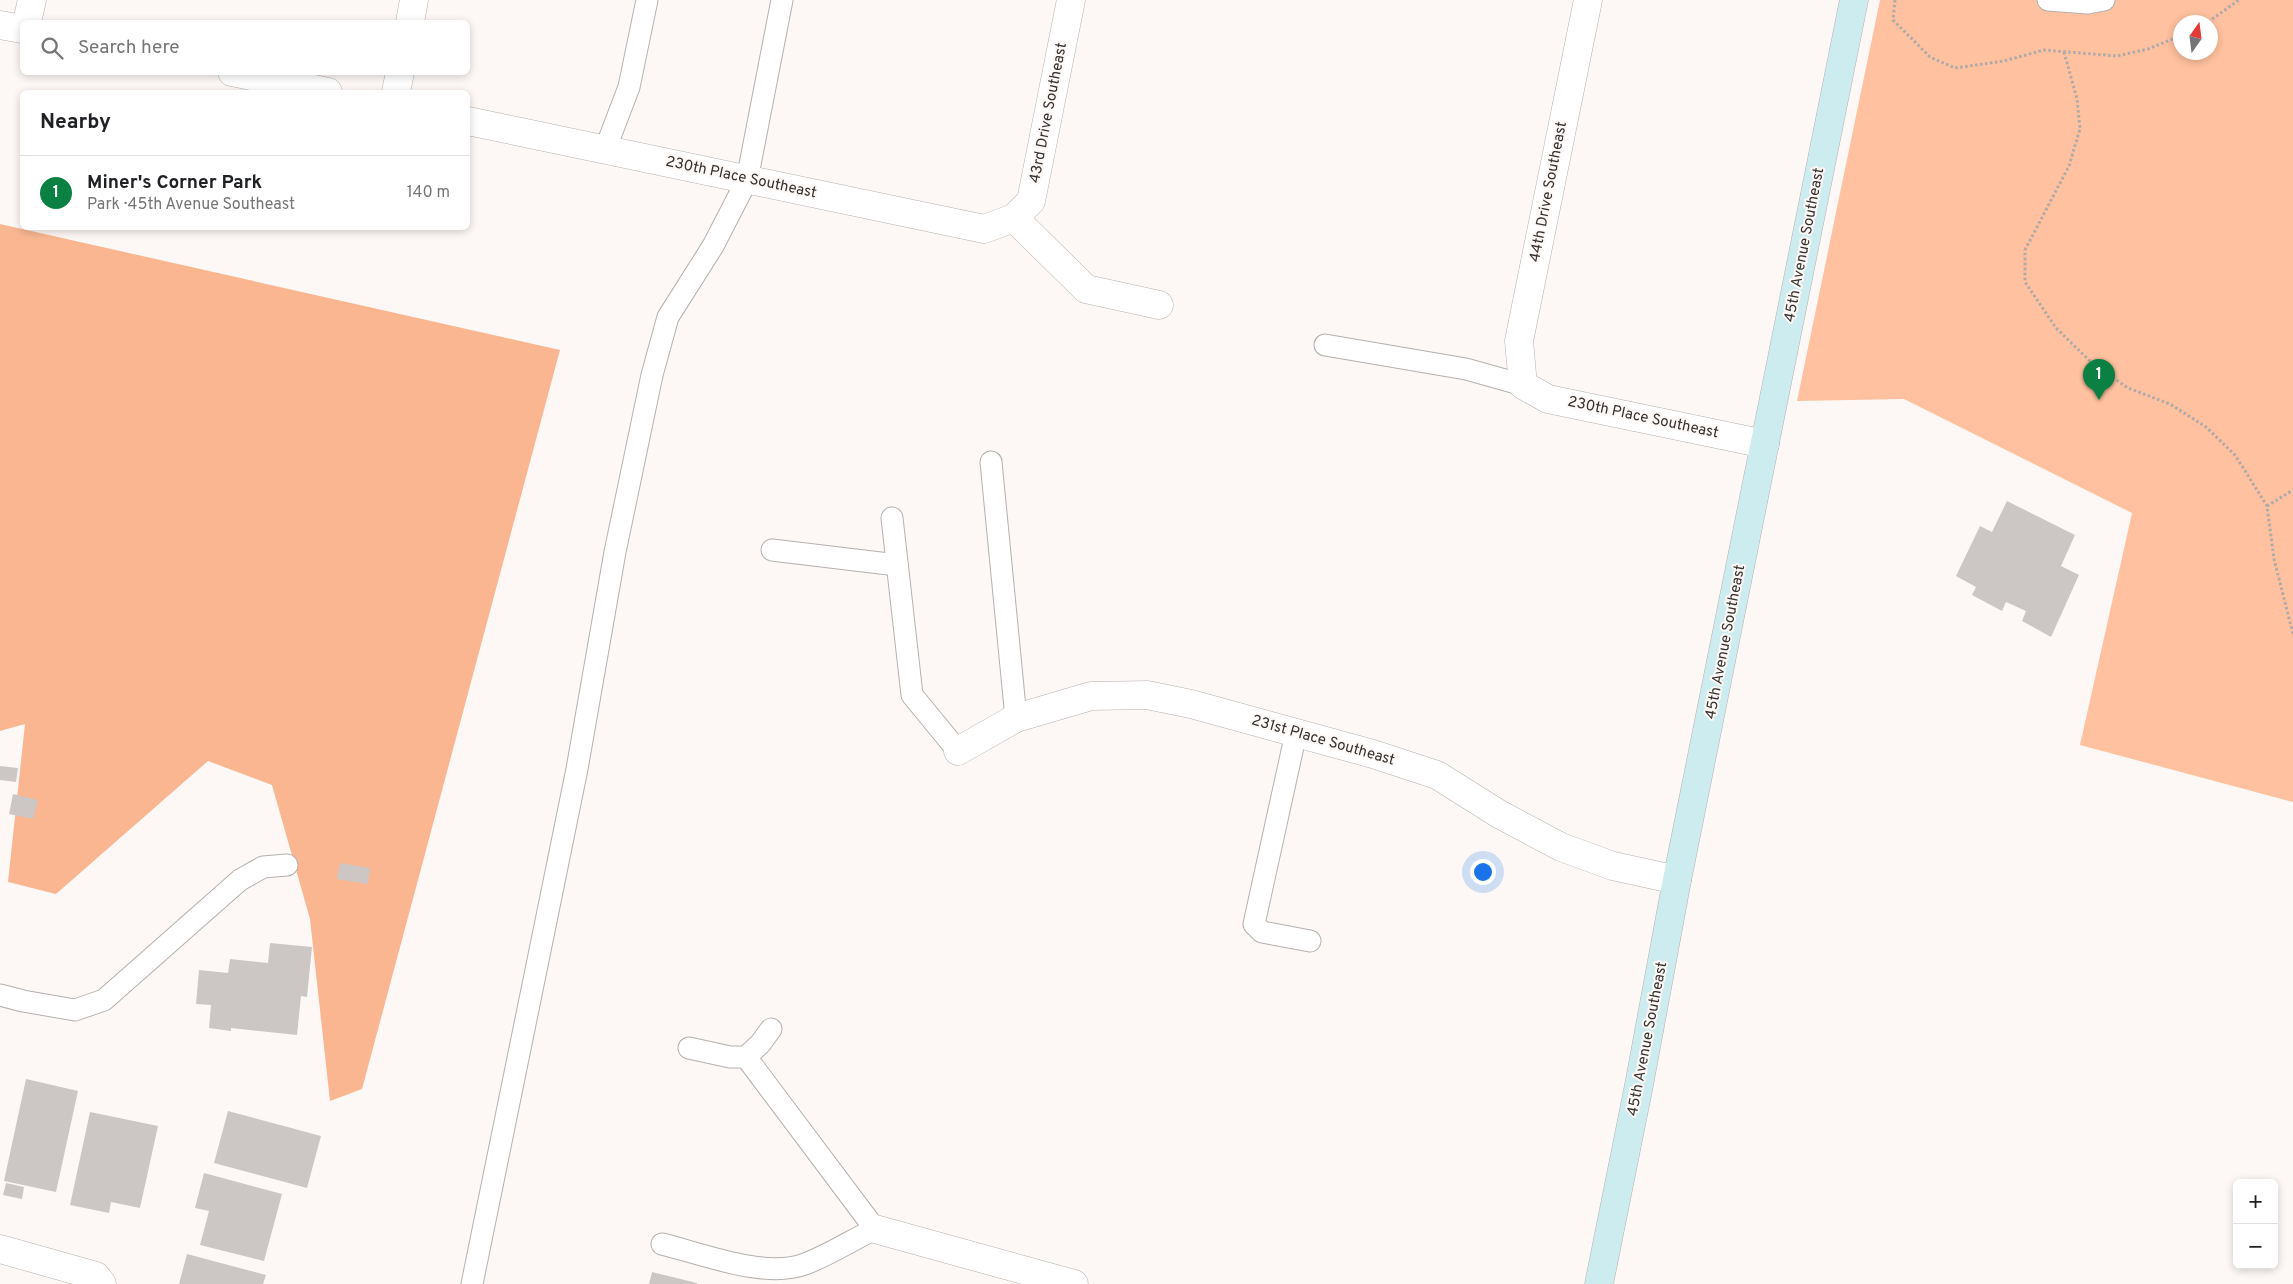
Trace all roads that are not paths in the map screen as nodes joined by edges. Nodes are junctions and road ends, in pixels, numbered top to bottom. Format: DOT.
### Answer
graph roads {
  1 [pos="32,0"];
  2 [pos="414,0"];
  3 [pos="647,0"];
  4 [pos="782,0"];
  5 [pos="1071,0"];
  6 [pos="1588,0"];
  7 [pos="1854,0"];
  8 [pos="2048,0"];
  9 [pos="2104,0"];
  10 [pos="27,20"];
  11 [pos="410,20"];
  12 [pos="0,24"];
  13 [pos="20,29"];
  14 [pos="246,75"];
  15 [pos="399,75"];
  16 [pos="318,90"];
  17 [pos="396,90"];
  18 [pos="470,122"];
  19 [pos="605,150"];
  20 [pos="747,180"];
  21 [pos="1014,218"];
  22 [pos="1159,305"];
  23 [pos="1325,345"];
  24 [pos="1523,385"];
  25 [pos="1765,444"];
  26 [pos="991,462"];
  27 [pos="892,518"];
  28 [pos="772,550"];
  29 [pos="897,565"];
  30 [pos="1016,718"];
  31 [pos="1296,733"];
  32 [pos="958,752"];
  33 [pos="287,865"];
  34 [pos="1677,880"];
  35 [pos="1310,941"];
  36 [pos="0,995"];
  37 [pos="771,1029"];
  38 [pos="689,1048"];
  39 [pos="746,1057"];
  40 [pos="875,1229"];
  41 [pos="662,1244"];
  42 [pos="0,1249"];
  43 [pos="102,1284"];
  44 [pos="472,1284"];
  45 [pos="1074,1284"];
  46 [pos="1599,1284"];
  1 -- 10 [label="street"];
  2 -- 11 [label="street"];
  3 -- 19 [label="lane"];
  4 -- 20 [label="lane"];
  5 -- 21 [label="street, 43rd Drive Southeast"];
  6 -- 24 [label="street, 44th Drive Southeast"];
  7 -- 25 [label="street, 45th Avenue Southeast"];
  8 -- 9 [label="lane"];
  12 -- 13 [label="street"];
  14 -- 16 [label="street"];
  15 -- 17 [label="street"];
  18 -- 19 [label="street, 230th Place Southeast"];
  19 -- 20 [label="street, 230th Place Southeast"];
  20 -- 21 [label="street, 230th Place Southeast"];
  20 -- 44 [label="lane"];
  21 -- 22 [label="street"];
  23 -- 24 [label="lane"];
  24 -- 25 [label="street, 230th Place Southeast"];
  25 -- 34 [label="street, 45th Avenue Southeast"];
  26 -- 30 [label="lane"];
  27 -- 29 [label="lane"];
  28 -- 29 [label="lane"];
  29 -- 32 [label="lane"];
  30 -- 31 [label="street, 231st Place Southeast"];
  30 -- 32 [label="street, 231st Place Southeast"];
  31 -- 34 [label="street, 231st Place Southeast"];
  31 -- 35 [label="lane"];
  33 -- 36 [label="lane"];
  34 -- 46 [label="street, 45th Avenue Southeast"];
  37 -- 39 [label="lane"];
  38 -- 39 [label="lane"];
  39 -- 40 [label="lane"];
  40 -- 41 [label="lane"];
  40 -- 45 [label="street"];
  42 -- 43 [label="street"];
}
